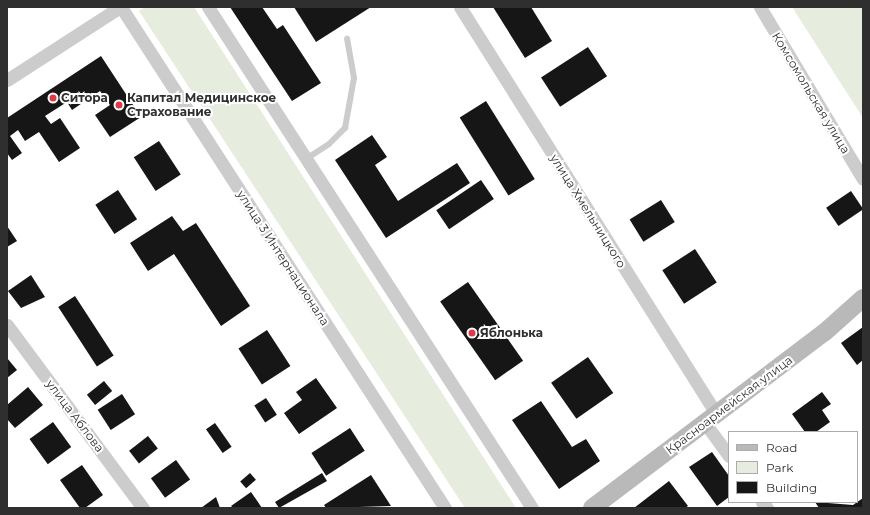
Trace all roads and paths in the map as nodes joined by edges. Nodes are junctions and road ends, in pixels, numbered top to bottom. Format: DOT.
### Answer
graph roads {
  1 [pos="120,7"];
  2 [pos="208,7"];
  3 [pos="460,7"];
  4 [pos="760,7"];
  5 [pos="347,39"];
  6 [pos="7,80"];
  7 [pos="306,159"];
  8 [pos="863,179"];
  9 [pos="863,298"];
  10 [pos="7,325"];
  11 [pos="710,418"];
  12 [pos="728,454"];
  13 [pos="143,508"];
  14 [pos="445,508"];
  15 [pos="532,508"];
  16 [pos="592,508"];
  1 -- 6 [label="street"];
  1 -- 14 [label="street, улица 3 Интернационала"];
  2 -- 7 [label="street"];
  3 -- 11 [label="street, улица Хмельницкого"];
  4 -- 8 [label="street, Комсомольская улица"];
  5 -- 7 [label="lane"];
  7 -- 15 [label="street"];
  9 -- 11 [label="main road, Красноармейская улица"];
  10 -- 13 [label="street, улица Аблова"];
  11 -- 12 [label="street, улица Хмельницкого"];
  11 -- 16 [label="main road, Красноармейская улица"];
}
